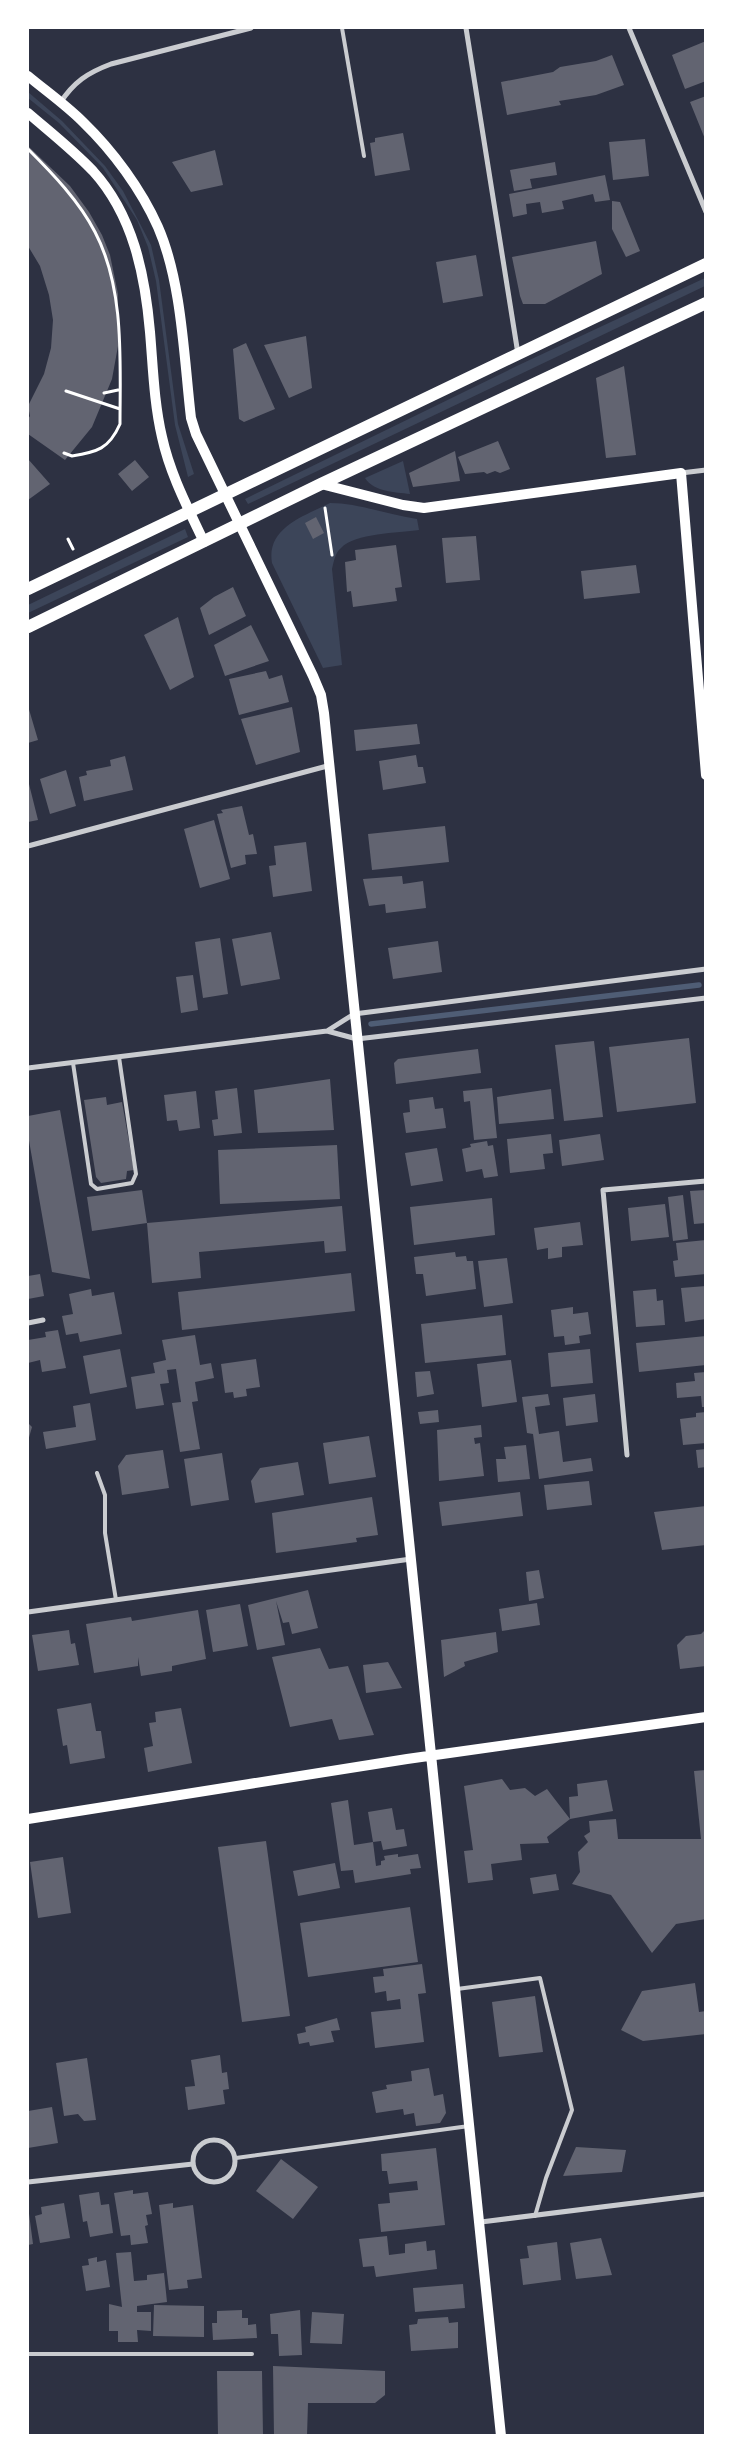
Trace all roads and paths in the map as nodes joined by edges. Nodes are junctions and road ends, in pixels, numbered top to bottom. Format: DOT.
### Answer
graph roads {
  1 [pos="251,28"];
  2 [pos="342,28"];
  3 [pos="466,28"];
  4 [pos="629,28"];
  5 [pos="28,76"];
  6 [pos="60,103"];
  7 [pos="28,113"];
  8 [pos="28,149"];
  9 [pos="364,156"];
  10 [pos="706,212"];
  11 [pos="706,264"];
  12 [pos="706,303"];
  13 [pos="518,354"];
  14 [pos="118,390"];
  15 [pos="66,391"];
  16 [pos="104,394"];
  17 [pos="120,410"];
  18 [pos="64,453"];
  19 [pos="706,470"];
  20 [pos="681,473"];
  21 [pos="321,484"];
  22 [pos="224,495"];
  23 [pos="325,508"];
  24 [pos="190,511"];
  25 [pos="238,526"];
  26 [pos="204,542"];
  27 [pos="332,555"];
  28 [pos="28,589"];
  29 [pos="28,627"];
  30 [pos="331,765"];
  31 [pos="706,775"];
  32 [pos="28,846"];
  33 [pos="706,969"];
  34 [pos="706,998"];
  35 [pos="354,1014"];
  36 [pos="327,1031"];
  37 [pos="357,1039"];
  38 [pos="118,1058"];
  39 [pos="73,1063"];
  40 [pos="28,1068"];
  41 [pos="706,1181"];
  42 [pos="42,1320"];
  43 [pos="28,1323"];
  44 [pos="627,1455"];
  45 [pos="97,1473"];
  46 [pos="412,1559"];
  47 [pos="116,1600"];
  48 [pos="28,1612"];
  49 [pos="706,1716"];
  50 [pos="431,1755"];
  51 [pos="28,1819"];
  52 [pos="457,1989"];
  53 [pos="470,2126"];
  54 [pos="236,2158"];
  55 [pos="193,2164"];
  56 [pos="28,2182"];
  57 [pos="706,2194"];
  58 [pos="535,2216"];
  59 [pos="481,2222"];
  60 [pos="28,2354"];
  61 [pos="252,2354"];
  62 [pos="501,2436"];
  1 -- 6 [label="street"];
  2 -- 9 [label="lane"];
  3 -- 13 [label="street"];
  4 -- 10 [label="street"];
  5 -- 6 [label="main road"];
  6 -- 22 [label="main road"];
  7 -- 24 [label="main road"];
  8 -- 17 [label="path"];
  11 -- 13 [label="main road"];
  12 -- 21 [label="main road"];
  13 -- 22 [label="main road"];
  14 -- 16 [label="path"];
  15 -- 17 [label="path"];
  17 -- 18 [label="path"];
  19 -- 20 [label="street"];
  20 -- 21 [label="main road"];
  20 -- 31 [label="main road"];
  21 -- 25 [label="main road"];
  22 -- 24 [label="main road"];
  22 -- 25 [label="main road"];
  23 -- 27 [label="path"];
  24 -- 26 [label="main road"];
  24 -- 28 [label="main road"];
  25 -- 26 [label="main road"];
  25 -- 30 [label="main road"];
  26 -- 29 [label="main road"];
  30 -- 32 [label="street"];
  30 -- 35 [label="main road"];
  33 -- 35 [label="street"];
  34 -- 37 [label="street"];
  35 -- 36 [label="street"];
  35 -- 37 [label="main road"];
  36 -- 37 [label="street"];
  36 -- 38 [label="street"];
  37 -- 46 [label="main road"];
  38 -- 39 [label="street"];
  38 -- 39 [label="lane"];
  39 -- 40 [label="street"];
  41 -- 44 [label="street"];
  42 -- 43 [label="street"];
  45 -- 47 [label="lane"];
  46 -- 47 [label="street"];
  46 -- 50 [label="main road"];
  47 -- 48 [label="street"];
  49 -- 50 [label="main road"];
  50 -- 51 [label="main road"];
  50 -- 52 [label="main road"];
  52 -- 53 [label="main road"];
  52 -- 58 [label="lane"];
  53 -- 54 [label="lane"];
  53 -- 59 [label="main road"];
  54 -- 55 [label="street"];
  54 -- 55 [label="street"];
  55 -- 56 [label="street"];
  57 -- 58 [label="street"];
  58 -- 59 [label="street"];
  59 -- 62 [label="main road"];
  60 -- 61 [label="lane"];
}
